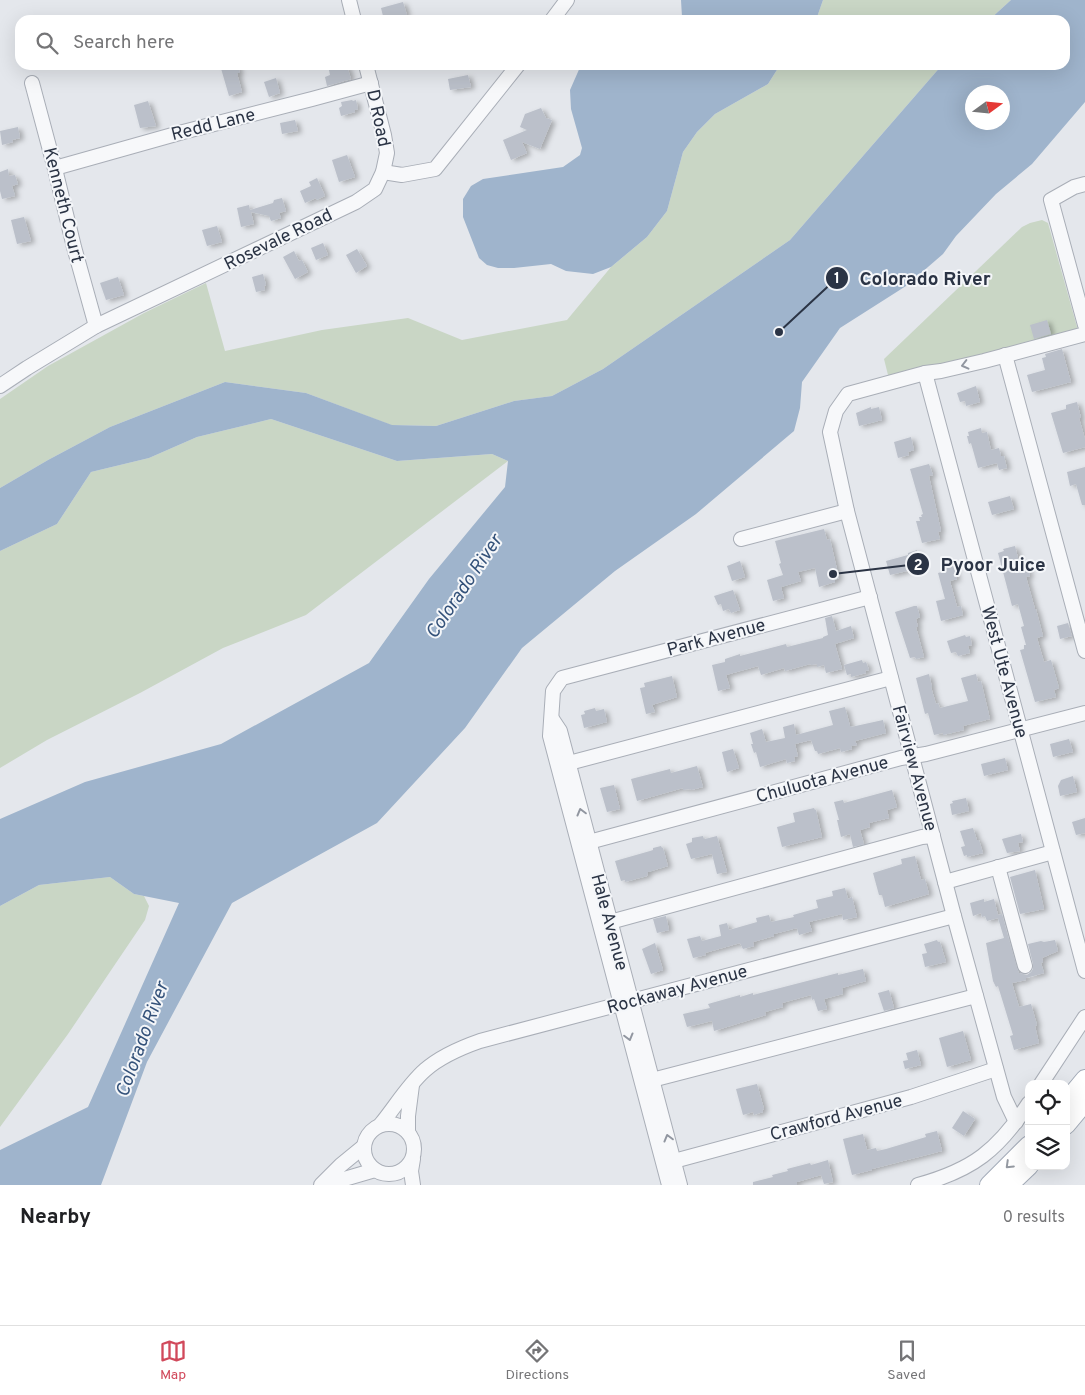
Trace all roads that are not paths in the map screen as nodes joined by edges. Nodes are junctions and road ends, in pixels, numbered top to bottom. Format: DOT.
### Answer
graph roads {
  1 [pos="349,0"];
  2 [pos="567,0"];
  3 [pos="353,15"];
  4 [pos="556,15"];
  5 [pos="367,70"];
  6 [pos="514,70"];
  7 [pos="32,83"];
  8 [pos="371,83"];
  9 [pos="55,168"];
  10 [pos="383,172"];
  11 [pos="1085,184"];
  12 [pos="1079,275"];
  13 [pos="1085,325"];
  14 [pos="96,326"];
  15 [pos="1085,334"];
  16 [pos="1005,355"];
  17 [pos="925,373"];
  18 [pos="0,386"];
  19 [pos="847,511"];
  20 [pos="740,539"];
  21 [pos="870,597"];
  22 [pos="1085,651"];
  23 [pos="562,678"];
  24 [pos="891,678"];
  25 [pos="1085,713"];
  26 [pos="552,719"];
  27 [pos="1020,730"];
  28 [pos="912,756"];
  29 [pos="569,763"];
  30 [pos="933,836"];
  31 [pos="589,842"];
  32 [pos="1053,852"];
  33 [pos="998,867"];
  34 [pos="945,882"];
  35 [pos="954,916"];
  36 [pos="610,922"];
  37 [pos="1025,966"];
  38 [pos="1085,971"];
  39 [pos="976,996"];
  40 [pos="626,1002"];
  41 [pos="1085,1017"];
  42 [pos="996,1069"];
  43 [pos="1085,1079"];
  44 [pos="652,1080"];
  45 [pos="1044,1080"];
  46 [pos="412,1084"];
  47 [pos="1070,1097"];
  48 [pos="1085,1102"];
  49 [pos="1025,1109"];
  50 [pos="1070,1120"];
  51 [pos="1016,1122"];
  52 [pos="381,1124"];
  53 [pos="408,1132"];
  54 [pos="364,1147"];
  55 [pos="1025,1149"];
  56 [pos="412,1158"];
  57 [pos="674,1161"];
  58 [pos="1025,1170"];
  59 [pos="379,1172"];
  60 [pos="322,1185"];
  61 [pos="395,1185"];
  62 [pos="413,1185"];
  63 [pos="669,1185"];
  64 [pos="680,1185"];
  65 [pos="918,1185"];
  66 [pos="989,1185"];
  67 [pos="1009,1185"];
  1 -- 3 [label="street"];
  2 -- 4 [label="street"];
  5 -- 8 [label="street, D Road"];
  6 -- 10 [label="street"];
  7 -- 9 [label="street, Kenneth Court"];
  8 -- 9 [label="street, Redd Lane"];
  8 -- 10 [label="street, D Road"];
  9 -- 14 [label="street, Kenneth Court"];
  10 -- 14 [label="street, Rosevale Road"];
  11 -- 12 [label="street"];
  12 -- 13 [label="street"];
  14 -- 18 [label="street, Rosevale Road"];
  15 -- 16 [label="street"];
  16 -- 17 [label="street, one-way"];
  16 -- 22 [label="street"];
  17 -- 19 [label="street, Fairview Avenue"];
  17 -- 27 [label="street, West Ute Avenue"];
  19 -- 20 [label="street"];
  19 -- 21 [label="street, Fairview Avenue"];
  21 -- 23 [label="street, Park Avenue"];
  21 -- 24 [label="street, Fairview Avenue"];
  23 -- 26 [label="street, Hale Avenue"];
  24 -- 28 [label="street, Fairview Avenue"];
  24 -- 29 [label="street"];
  25 -- 27 [label="street, Chuluota Avenue"];
  26 -- 29 [label="street, Hale Avenue"];
  26 -- 40 [label="street, Hale Avenue"];
  27 -- 28 [label="street, Chuluota Avenue"];
  27 -- 32 [label="street, West Ute Avenue"];
  28 -- 30 [label="street, Fairview Avenue"];
  28 -- 31 [label="street, Chuluota Avenue"];
  31 -- 29 [label="street, Hale Avenue, one-way"];
  30 -- 34 [label="street, Fairview Avenue"];
  30 -- 36 [label="street"];
  31 -- 36 [label="street, Hale Avenue"];
  32 -- 33 [label="street"];
  32 -- 38 [label="street, West Ute Avenue"];
  33 -- 34 [label="street"];
  33 -- 37 [label="street"];
  34 -- 35 [label="street, Fairview Avenue"];
  35 -- 39 [label="street, Fairview Avenue"];
  35 -- 40 [label="street, Rockaway Avenue"];
  36 -- 40 [label="street, Hale Avenue"];
  39 -- 42 [label="street, Fairview Avenue"];
  39 -- 44 [label="street"];
  40 -- 44 [label="street, Hale Avenue"];
  40 -- 46 [label="street, Rockaway Avenue"];
  40 -- 63 [label="street, Hale Avenue, one-way"];
  41 -- 45 [label="street"];
  42 -- 51 [label="street, Fairview Avenue"];
  42 -- 57 [label="street, Crawford Avenue"];
  43 -- 47 [label="main road"];
  57 -- 44 [label="street, Hale Avenue, one-way"];
  46 -- 52 [label="street, Rockaway Avenue"];
  46 -- 53 [label="street"];
  48 -- 50 [label="main road"];
  49 -- 51 [label="street"];
  51 -- 65 [label="street"];
  52 -- 53 [label="street"];
  52 -- 54 [label="street"];
  53 -- 56 [label="street"];
  54 -- 59 [label="street"];
  54 -- 60 [label="street"];
  55 -- 66 [label="main road, one-way"];
  56 -- 59 [label="street"];
  56 -- 62 [label="street"];
  57 -- 64 [label="street, Hale Avenue"];
  58 -- 67 [label="main road"];
  59 -- 60 [label="street"];
  59 -- 61 [label="street"];
}
